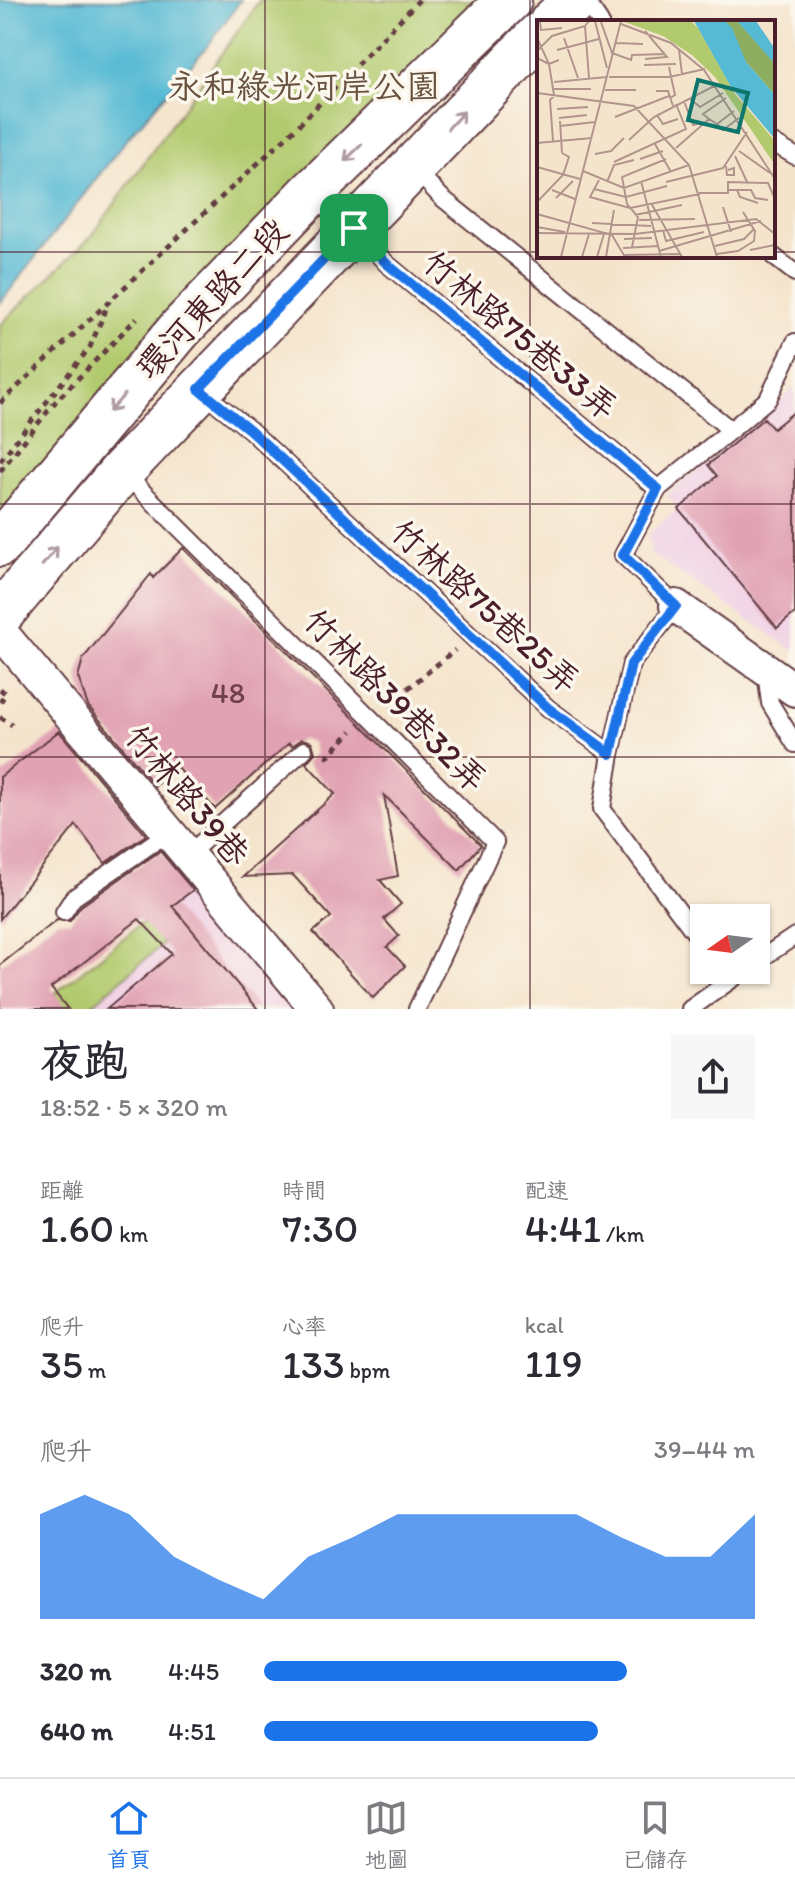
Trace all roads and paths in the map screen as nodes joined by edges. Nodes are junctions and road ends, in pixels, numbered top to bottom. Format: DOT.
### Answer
graph roads {
  1 [pos="419,0"];
  2 [pos="509,0"];
  3 [pos="576,0"];
  4 [pos="585,0"];
  5 [pos="554,20"];
  6 [pos="599,20"];
  7 [pos="528,51"];
  8 [pos="775,144"];
  9 [pos="795,156"];
  10 [pos="412,167"];
  11 [pos="309,195"];
  12 [pos="354,228"];
  13 [pos="775,258"];
  14 [pos="795,273"];
  15 [pos="107,307"];
  16 [pos="795,342"];
  17 [pos="199,389"];
  18 [pos="0,403"];
  19 [pos="731,430"];
  20 [pos="0,461"];
  21 [pos="122,471"];
  22 [pos="658,489"];
  23 [pos="0,544"];
  24 [pos="676,606"];
  25 [pos="0,615"];
  26 [pos="0,631"];
  27 [pos="766,671"];
  28 [pos="0,689"];
  29 [pos="795,690"];
  30 [pos="0,702"];
  31 [pos="0,717"];
  32 [pos="12,725"];
  33 [pos="795,744"];
  34 [pos="304,750"];
  35 [pos="611,754"];
  36 [pos="179,843"];
  37 [pos="64,912"];
  38 [pos="690,926"];
  39 [pos="795,936"];
  40 [pos="770,953"];
  41 [pos="716,984"];
  42 [pos="317,1009"];
  43 [pos="417,1009"];
  44 [pos="690,1009"];
  1 -- 15 [label="path"];
  2 -- 11 [label="street, 環河東路二段, one-way"];
  3 -- 5 [label="street"];
  4 -- 6 [label="lane"];
  10 -- 7 [label="street, 環河東路二段, one-way"];
  8 -- 9 [label="lane"];
  10 -- 12 [label="street, 環河東路二段"];
  10 -- 19 [label="lane"];
  11 -- 12 [label="lane, 竹林路75巷33弄"];
  11 -- 23 [label="street, 環河東路二段, one-way"];
  12 -- 17 [label="street, 環河東路二段"];
  12 -- 22 [label="lane, 竹林路75巷33弄"];
  13 -- 14 [label="lane"];
  15 -- 18 [label="path"];
  15 -- 20 [label="path"];
  16 -- 19 [label="lane"];
  17 -- 21 [label="street, 環河東路二段"];
  17 -- 35 [label="lane, 竹林路75巷25弄"];
  19 -- 22 [label="lane"];
  25 -- 21 [label="street, 環河東路二段, one-way"];
  21 -- 43 [label="lane, 竹林路39巷32弄"];
  22 -- 24 [label="lane"];
  24 -- 27 [label="street"];
  24 -- 35 [label="lane, 竹林路75巷25弄"];
  26 -- 36 [label="street, 竹林路39巷"];
  27 -- 29 [label="street"];
  27 -- 33 [label="lane"];
  28 -- 30 [label="path"];
  31 -- 32 [label="path"];
  34 -- 36 [label="lane"];
  35 -- 38 [label="lane"];
  36 -- 37 [label="lane"];
  36 -- 42 [label="street, 竹林路39巷"];
  39 -- 40 [label="lane"];
  41 -- 44 [label="lane"];
}
